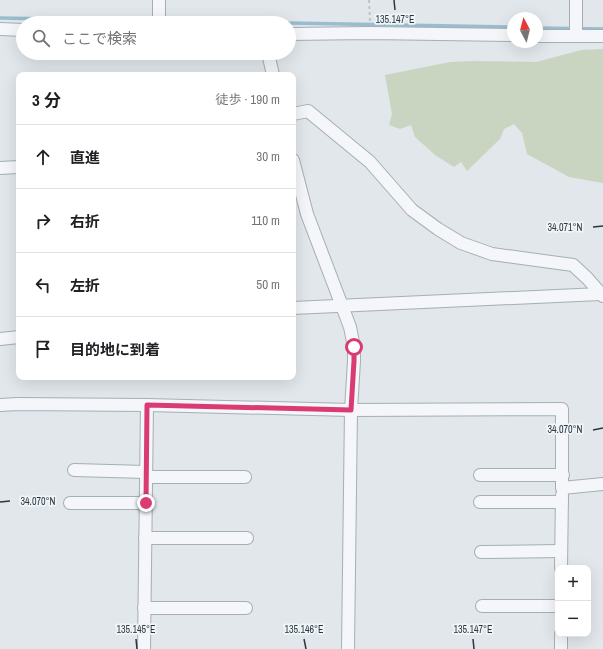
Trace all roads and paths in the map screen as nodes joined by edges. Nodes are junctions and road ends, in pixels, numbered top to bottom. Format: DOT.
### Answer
graph roads {
  1 [pos="159,0"];
  2 [pos="369,0"];
  3 [pos="576,0"];
  4 [pos="159,16"];
  5 [pos="0,29"];
  6 [pos="16,30"];
  7 [pos="370,33"];
  8 [pos="296,34"];
  9 [pos="507,35"];
  10 [pos="543,36"];
  11 [pos="576,36"];
  12 [pos="603,36"];
  13 [pos="270,60"];
  14 [pos="272,72"];
  15 [pos="296,113"];
  16 [pos="16,167"];
  17 [pos="0,168"];
  18 [pos="296,172"];
  19 [pos="602,295"];
  20 [pos="342,306"];
  21 [pos="296,308"];
  22 [pos="16,337"];
  23 [pos="0,339"];
  24 [pos="0,405"];
  25 [pos="147,405"];
  26 [pos="351,410"];
  27 [pos="74,470"];
  28 [pos="146,474"];
  29 [pos="480,475"];
  30 [pos="562,475"];
  31 [pos="245,477"];
  32 [pos="603,484"];
  33 [pos="562,488"];
  34 [pos="480,502"];
  35 [pos="562,502"];
  36 [pos="70,503"];
  37 [pos="146,503"];
  38 [pos="145,538"];
  39 [pos="247,538"];
  40 [pos="560,551"];
  41 [pos="482,552"];
  42 [pos="561,565"];
  43 [pos="482,606"];
  44 [pos="555,606"];
  45 [pos="144,608"];
  46 [pos="246,608"];
  47 [pos="561,637"];
  48 [pos="144,649"];
  49 [pos="348,649"];
  50 [pos="561,649"];
  1 -- 4 [label="street"];
  2 -- 7 [label="path"];
  3 -- 11 [label="street"];
  5 -- 6 [label="street"];
  7 -- 8 [label="street"];
  7 -- 9 [label="street"];
  10 -- 11 [label="street"];
  11 -- 12 [label="street"];
  13 -- 14 [label="street"];
  15 -- 19 [label="street"];
  16 -- 17 [label="street"];
  18 -- 20 [label="street"];
  19 -- 20 [label="street"];
  20 -- 21 [label="street"];
  20 -- 26 [label="street"];
  22 -- 23 [label="street"];
  24 -- 25 [label="street"];
  25 -- 26 [label="street"];
  25 -- 28 [label="street"];
  26 -- 30 [label="street"];
  26 -- 49 [label="street"];
  27 -- 28 [label="street"];
  28 -- 31 [label="street"];
  28 -- 37 [label="street"];
  29 -- 30 [label="street"];
  30 -- 33 [label="street"];
  32 -- 33 [label="street"];
  33 -- 35 [label="street"];
  34 -- 35 [label="street"];
  35 -- 40 [label="street"];
  36 -- 37 [label="street"];
  37 -- 38 [label="street"];
  38 -- 39 [label="street"];
  38 -- 45 [label="street"];
  40 -- 41 [label="street"];
  40 -- 42 [label="street"];
  43 -- 44 [label="street"];
  45 -- 46 [label="street"];
  45 -- 48 [label="street"];
  47 -- 50 [label="street"];
}
